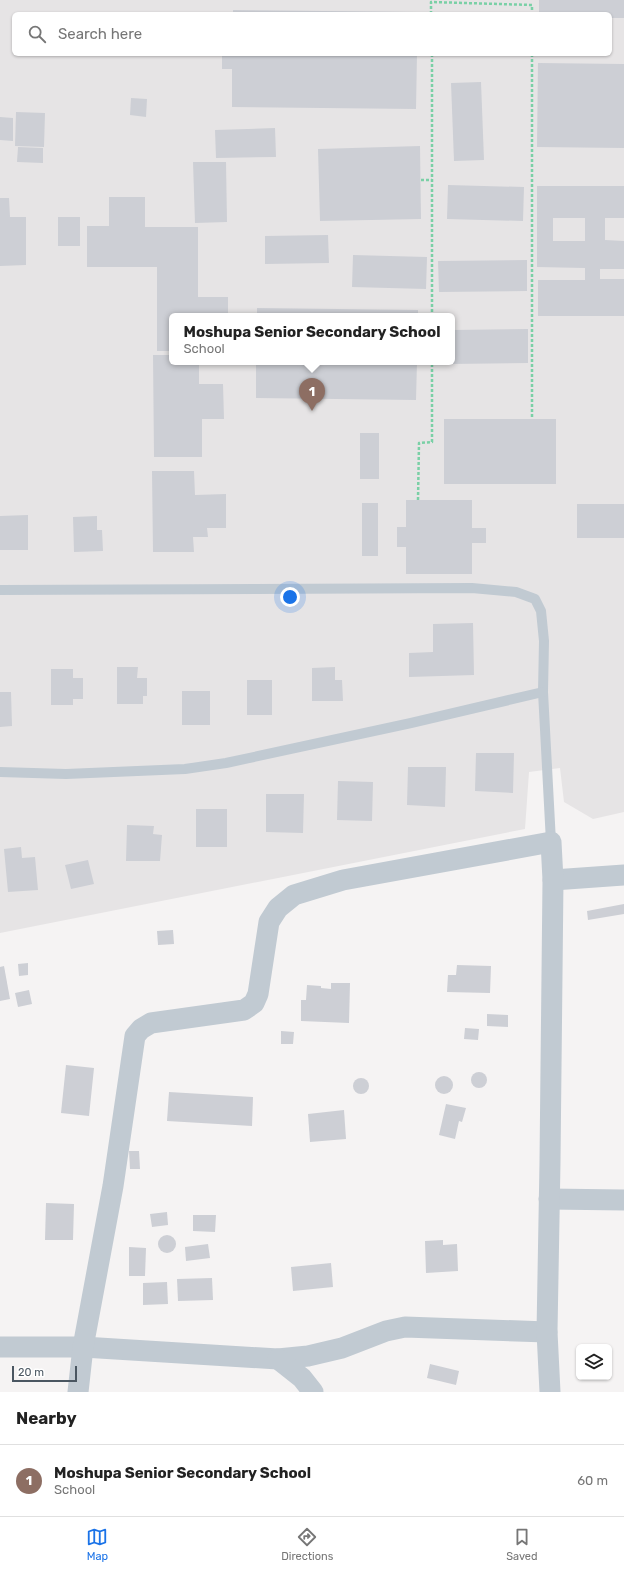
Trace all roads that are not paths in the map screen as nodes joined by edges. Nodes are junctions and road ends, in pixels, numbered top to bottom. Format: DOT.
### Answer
graph roads {
  1 [pos="0,590"];
  2 [pos="543,692"];
  3 [pos="0,772"];
  4 [pos="551,842"];
  5 [pos="624,874"];
  6 [pos="553,880"];
  7 [pos="549,1199"];
  8 [pos="624,1200"];
  9 [pos="547,1332"];
  10 [pos="0,1347"];
  11 [pos="83,1347"];
  12 [pos="278,1359"];
  13 [pos="78,1392"];
  14 [pos="313,1392"];
  15 [pos="550,1392"];
  1 -- 2 [label="lane"];
  2 -- 3 [label="lane"];
  2 -- 4 [label="lane"];
  4 -- 6 [label="street"];
  4 -- 11 [label="street"];
  5 -- 6 [label="street"];
  6 -- 7 [label="street"];
  7 -- 8 [label="street"];
  7 -- 9 [label="street"];
  9 -- 12 [label="street"];
  9 -- 15 [label="street"];
  10 -- 11 [label="street"];
  11 -- 12 [label="street"];
  11 -- 13 [label="street"];
  12 -- 14 [label="street"];
}
